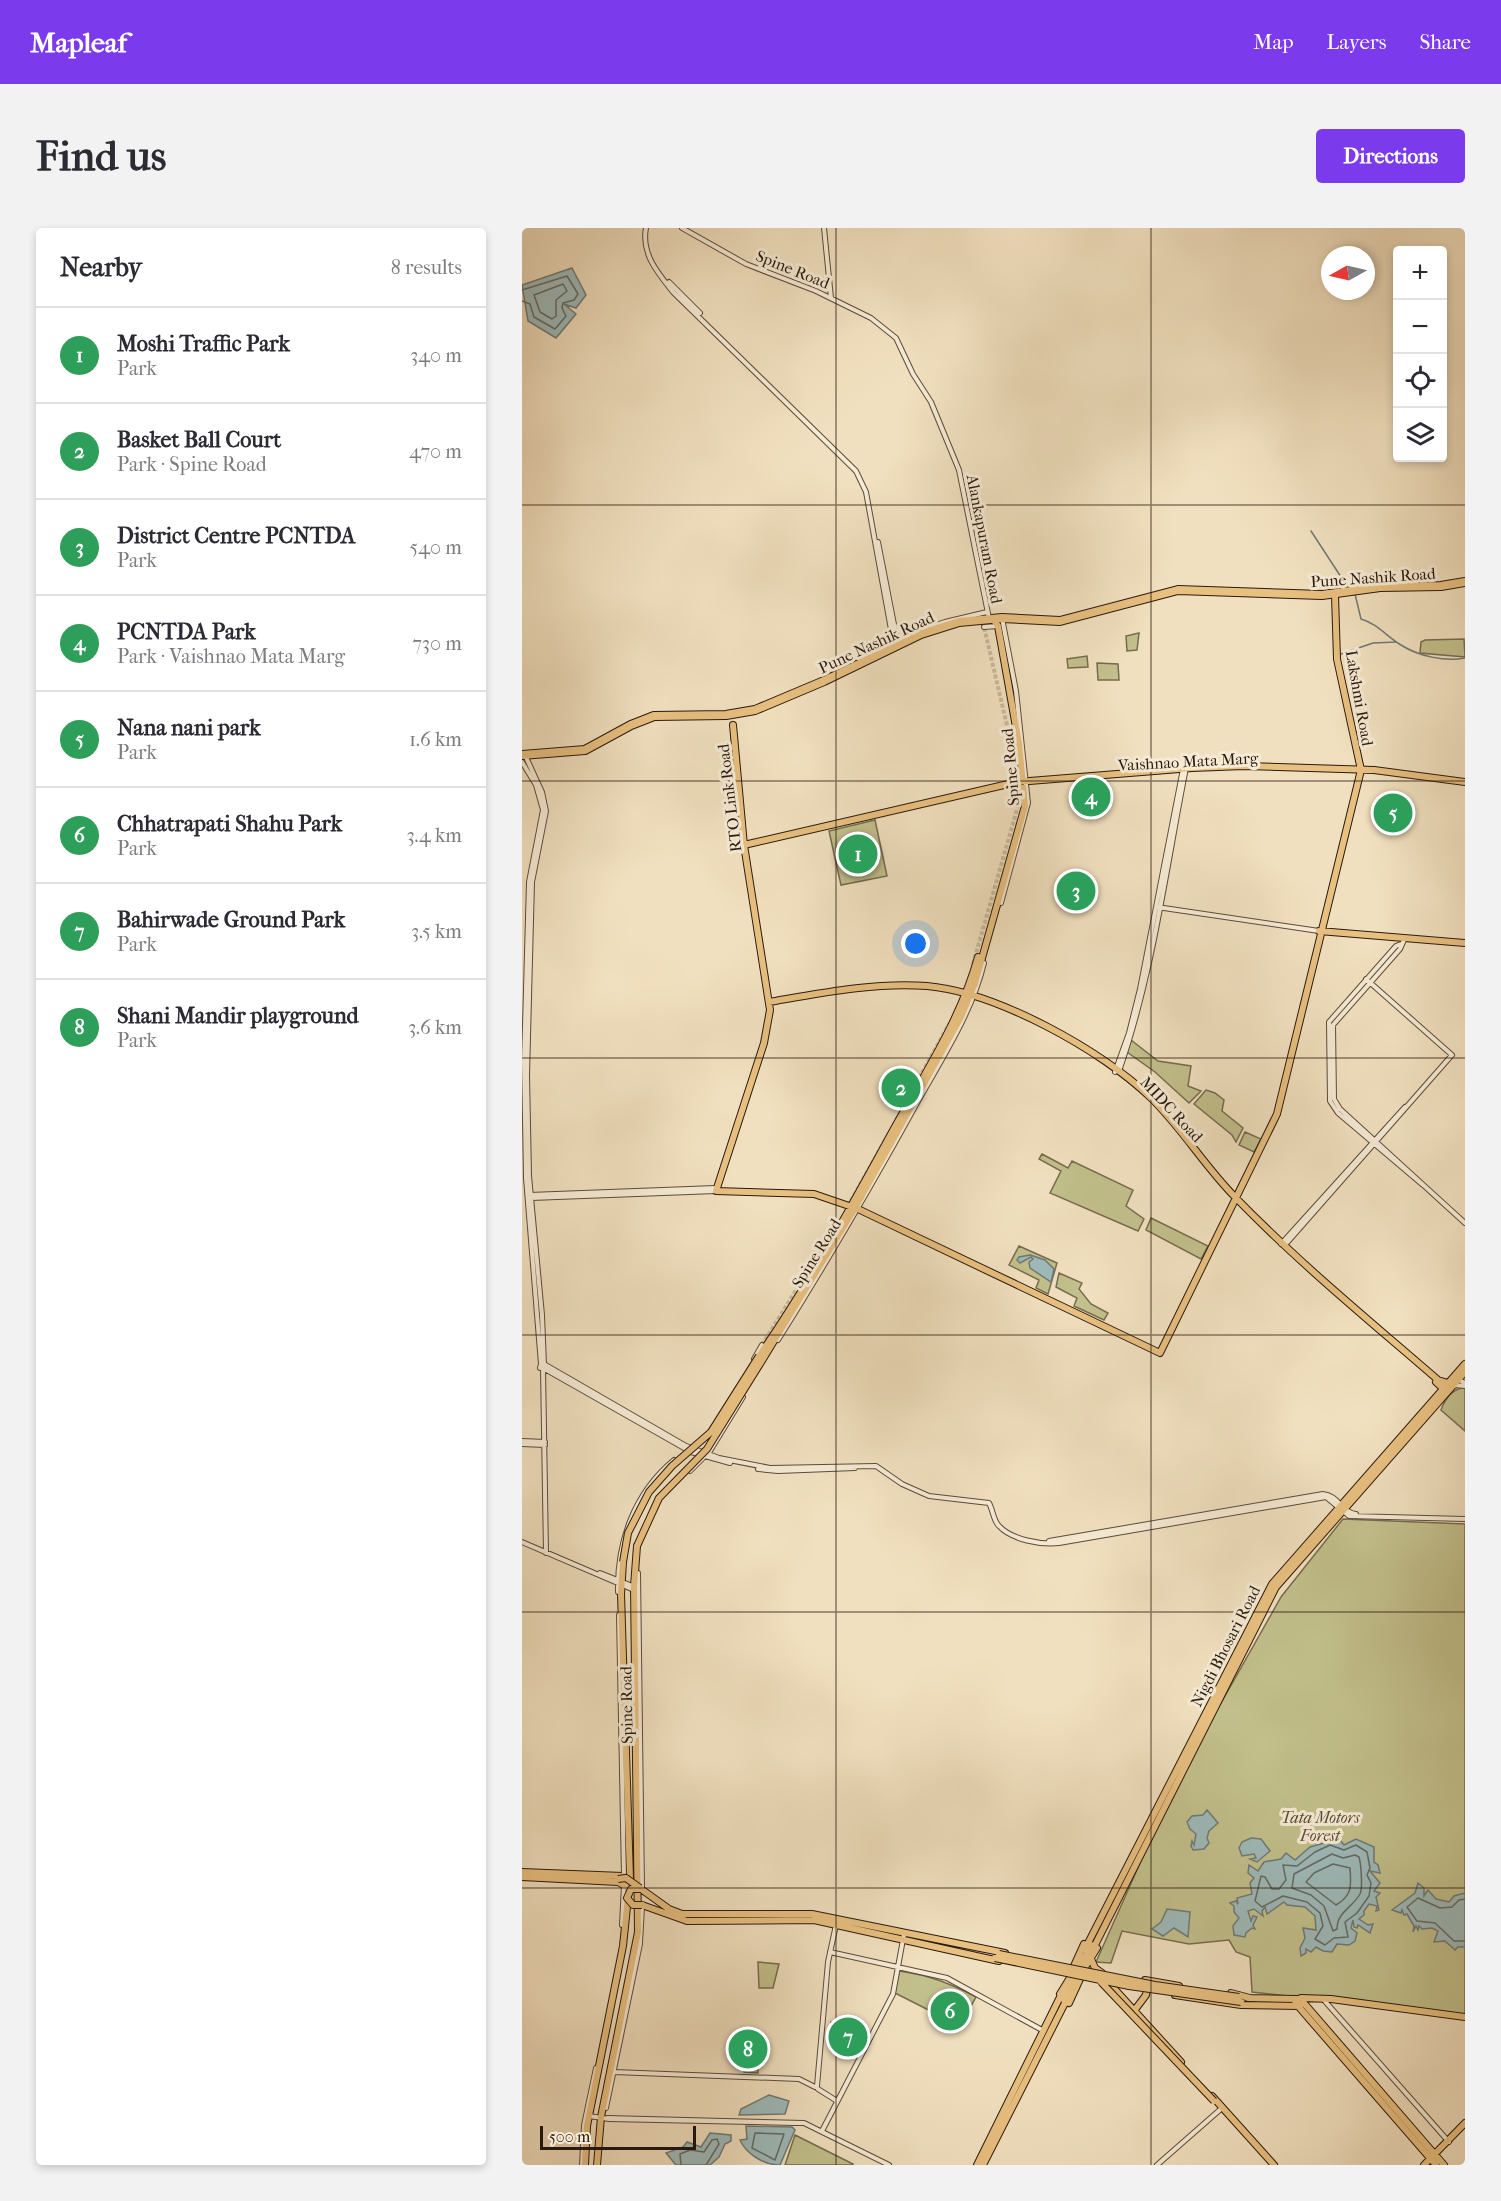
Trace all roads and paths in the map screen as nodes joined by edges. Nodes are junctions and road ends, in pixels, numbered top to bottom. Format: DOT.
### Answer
graph roads {
  1 [pos="648,228"];
  2 [pos="682,228"];
  3 [pos="824,228"];
  4 [pos="831,299"];
  5 [pos="1465,583"];
  6 [pos="1335,596"];
  7 [pos="987,606"];
  8 [pos="996,621"];
  9 [pos="984,627"];
  10 [pos="896,644"];
  11 [pos="732,721"];
  12 [pos="523,757"];
  13 [pos="1185,770"];
  14 [pos="1360,771"];
  15 [pos="1022,783"];
  16 [pos="1465,784"];
  17 [pos="745,846"];
  18 [pos="1158,906"];
  19 [pos="1320,931"];
  20 [pos="1402,942"];
  21 [pos="1465,943"];
  22 [pos="1368,981"];
  23 [pos="969,997"];
  24 [pos="771,1003"];
  25 [pos="1117,1072"];
  26 [pos="1374,1142"];
  27 [pos="718,1189"];
  28 [pos="530,1196"];
  29 [pos="1234,1199"];
  30 [pos="856,1206"];
  31 [pos="1465,1223"];
  32 [pos="1283,1245"];
  33 [pos="1361,1314"];
  34 [pos="767,1348"];
  35 [pos="761,1357"];
  36 [pos="1465,1364"];
  37 [pos="542,1366"];
  38 [pos="1465,1372"];
  39 [pos="1454,1381"];
  40 [pos="1465,1384"];
  41 [pos="1446,1390"];
  42 [pos="522,1442"];
  43 [pos="544,1443"];
  44 [pos="688,1448"];
  45 [pos="706,1456"];
  46 [pos="1342,1509"];
  47 [pos="1465,1518"];
  48 [pos="522,1541"];
  49 [pos="546,1551"];
  50 [pos="636,1578"];
  51 [pos="620,1584"];
  52 [pos="636,1589"];
  53 [pos="626,1805"];
  54 [pos="522,1875"];
  55 [pos="624,1881"];
  56 [pos="1121,1886"];
  57 [pos="641,1889"];
  58 [pos="628,1899"];
  59 [pos="642,1905"];
  60 [pos="836,1924"];
  61 [pos="904,1936"];
  62 [pos="623,1937"];
  63 [pos="1088,1950"];
  64 [pos="830,1952"];
  65 [pos="995,1956"];
  66 [pos="1091,1959"];
  67 [pos="897,1968"];
  68 [pos="1079,1968"];
  69 [pos="1106,1974"];
  70 [pos="1075,1977"];
  71 [pos="1097,1980"];
  72 [pos="1148,1981"];
  73 [pos="1109,1983"];
  74 [pos="1146,1990"];
  75 [pos="1323,1999"];
  76 [pos="1245,2000"];
  77 [pos="1299,2002"];
  78 [pos="1132,2008"];
  79 [pos="1465,2018"];
  80 [pos="608,2028"];
  81 [pos="1042,2033"];
  82 [pos="1043,2047"];
  83 [pos="614,2072"];
  84 [pos="817,2087"];
  85 [pos="590,2101"];
  86 [pos="837,2101"];
  87 [pos="604,2103"];
  88 [pos="1218,2106"];
  89 [pos="587,2116"];
  90 [pos="604,2117"];
  91 [pos="1465,2125"];
  92 [pos="822,2131"];
  93 [pos="1448,2141"];
  94 [pos="1433,2160"];
  95 [pos="583,2165"];
  96 [pos="599,2165"];
  97 [pos="889,2165"];
  98 [pos="976,2165"];
  99 [pos="983,2165"];
  100 [pos="1157,2165"];
  101 [pos="1272,2165"];
  102 [pos="1424,2165"];
  103 [pos="1444,2165"];
  1 -- 10 [label="street"];
  2 -- 4 [label="street, Spine Road"];
  3 -- 4 [label="street"];
  4 -- 7 [label="street, Alankapuram Road"];
  5 -- 6 [label="highway, Pune Nashik Road"];
  6 -- 8 [label="highway, Pune Nashik Road"];
  6 -- 14 [label="main road, Lakshmi Road"];
  7 -- 8 [label="street, Spine Road"];
  7 -- 8 [label="street, Alankapuram Road"];
  8 -- 9 [label="street"];
  8 -- 10 [label="highway, Pune Nashik Road"];
  8 -- 11 [label="highway, Pune Nashik Road"];
  8 -- 15 [label="main road, Spine Road"];
  10 -- 12 [label="highway, Pune Nashik Road"];
  11 -- 12 [label="highway, Pune Nashik Road"];
  11 -- 17 [label="main road, RTO Link Road"];
  12 -- 28 [label="street"];
  13 -- 14 [label="main road, Vaishnao Mata Marg"];
  13 -- 15 [label="main road, Vaishnao Mata Marg"];
  13 -- 18 [label="street"];
  14 -- 16 [label="main road, Vaishnao Mata Marg"];
  14 -- 19 [label="main road"];
  15 -- 17 [label="main road, Vaishnao Mata Marg"];
  15 -- 23 [label="main road, Spine Road"];
  17 -- 24 [label="main road, RTO Link Road"];
  18 -- 19 [label="street"];
  18 -- 25 [label="street"];
  19 -- 20 [label="main road"];
  19 -- 29 [label="main road"];
  20 -- 21 [label="main road"];
  20 -- 22 [label="street"];
  22 -- 26 [label="street"];
  22 -- 26 [label="street"];
  23 -- 24 [label="main road, MIDC Road"];
  23 -- 25 [label="main road, MIDC Road"];
  23 -- 30 [label="main road, Spine Road"];
  24 -- 27 [label="main road, RTO Link Road"];
  25 -- 29 [label="main road, MIDC Road"];
  26 -- 31 [label="street"];
  26 -- 32 [label="street"];
  27 -- 28 [label="street"];
  27 -- 30 [label="main road"];
  28 -- 37 [label="street"];
  29 -- 30 [label="main road"];
  29 -- 32 [label="main road, MIDC Road"];
  30 -- 34 [label="main road, Spine Road"];
  32 -- 33 [label="main road, MIDC Road"];
  33 -- 39 [label="main road"];
  33 -- 41 [label="main road"];
  34 -- 35 [label="main road"];
  34 -- 44 [label="street, Spine Road"];
  34 -- 45 [label="street, Spine Road"];
  35 -- 50 [label="main road, bridge"];
  35 -- 51 [label="main road, bridge"];
  36 -- 39 [label="main road, Nigdi Bhosari Road"];
  37 -- 43 [label="street"];
  37 -- 44 [label="street"];
  38 -- 39 [label="main road, Nigdi Bhosari Road"];
  39 -- 40 [label="street"];
  39 -- 41 [label="main road, Nigdi Bhosari Road"];
  41 -- 46 [label="main road, Nigdi Bhosari Road"];
  42 -- 43 [label="street"];
  43 -- 49 [label="street"];
  44 -- 45 [label="street"];
  44 -- 51 [label="street, Spine Road"];
  45 -- 46 [label="street"];
  45 -- 50 [label="street, Spine Road"];
  46 -- 47 [label="street"];
  46 -- 56 [label="main road, Nigdi Bhosari Road"];
  48 -- 49 [label="street"];
  49 -- 51 [label="street"];
  50 -- 52 [label="main road"];
  51 -- 52 [label="street"];
  51 -- 53 [label="main road, Spine Road"];
  51 -- 55 [label="street, Spine Road"];
  52 -- 57 [label="street, Spine Road"];
  52 -- 87 [label="main road, Spine Road"];
  53 -- 55 [label="main road"];
  53 -- 62 [label="main road, Spine Road"];
  54 -- 55 [label="main road"];
  55 -- 57 [label="main road, bridge"];
  55 -- 58 [label="main road, bridge"];
  55 -- 62 [label="street, Spine Road"];
  56 -- 63 [label="main road"];
  56 -- 66 [label="main road"];
  56 -- 68 [label="main road"];
  57 -- 58 [label="main road, bridge"];
  57 -- 61 [label="main road"];
  58 -- 59 [label="main road, bridge"];
  58 -- 80 [label="main road"];
  59 -- 60 [label="main road"];
  59 -- 83 [label="street, Spine Road"];
  60 -- 61 [label="main road"];
  60 -- 64 [label="street"];
  61 -- 65 [label="main road"];
  61 -- 67 [label="street"];
  62 -- 80 [label="main road, Spine Road"];
  62 -- 85 [label="street, Spine Road"];
  64 -- 67 [label="street"];
  64 -- 84 [label="street"];
  65 -- 68 [label="main road"];
  65 -- 70 [label="main road"];
  65 -- 71 [label="main road, bridge"];
  65 -- 76 [label="main road, bridge"];
  66 -- 68 [label="main road"];
  66 -- 69 [label="main road"];
  67 -- 81 [label="street"];
  67 -- 86 [label="street"];
  68 -- 69 [label="main road"];
  68 -- 70 [label="main road"];
  68 -- 70 [label="main road"];
  69 -- 72 [label="main road"];
  69 -- 73 [label="main road"];
  70 -- 71 [label="main road"];
  70 -- 81 [label="main road"];
  70 -- 82 [label="main road"];
  71 -- 73 [label="main road"];
  71 -- 76 [label="main road, bridge"];
  71 -- 88 [label="main road, bridge"];
  72 -- 74 [label="main road"];
  72 -- 76 [label="main road"];
  73 -- 74 [label="main road"];
  73 -- 78 [label="main road"];
  74 -- 76 [label="main road"];
  74 -- 78 [label="main road"];
  75 -- 77 [label="main road"];
  75 -- 79 [label="main road"];
  75 -- 93 [label="street"];
  76 -- 77 [label="main road"];
  77 -- 94 [label="main road"];
  78 -- 88 [label="main road"];
  80 -- 85 [label="main road, Spine Road"];
  81 -- 82 [label="main road"];
  81 -- 98 [label="main road"];
  82 -- 99 [label="main road"];
  83 -- 84 [label="street"];
  83 -- 90 [label="street, Spine Road"];
  84 -- 86 [label="street"];
  85 -- 87 [label="street"];
  85 -- 89 [label="main road, Spine Road"];
  86 -- 92 [label="street"];
  87 -- 90 [label="main road, Spine Road"];
  88 -- 100 [label="street"];
  88 -- 101 [label="main road"];
  89 -- 90 [label="street"];
  89 -- 95 [label="main road, Spine Road"];
  90 -- 92 [label="street"];
  90 -- 96 [label="main road, Spine Road"];
  91 -- 93 [label="main road"];
  92 -- 97 [label="street"];
  93 -- 94 [label="main road"];
  94 -- 102 [label="main road"];
  94 -- 103 [label="main road"];
}
